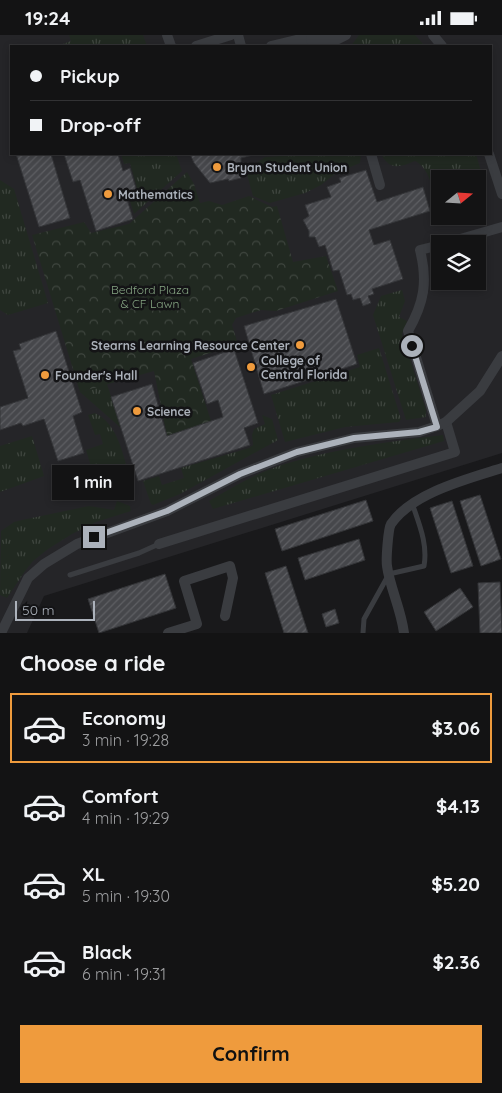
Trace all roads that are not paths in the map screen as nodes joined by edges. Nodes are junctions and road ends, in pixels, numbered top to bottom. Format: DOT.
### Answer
graph roads {
  1 [pos="230,35"];
  2 [pos="341,40"];
  3 [pos="312,43"];
  4 [pos="199,45"];
  5 [pos="275,45"];
  6 [pos="371,155"];
  7 [pos="489,155"];
  8 [pos="380,185"];
  9 [pos="502,194"];
  10 [pos="502,227"];
  11 [pos="474,235"];
  12 [pos="431,247"];
  13 [pos="502,356"];
  14 [pos="441,425"];
  15 [pos="502,468"];
  16 [pos="412,503"];
  17 [pos="159,544"];
  18 [pos="389,574"];
  19 [pos="70,575"];
  20 [pos="225,616"];
  21 [pos="1,633"];
  22 [pos="168,633"];
  23 [pos="363,633"];
  24 [pos="404,633"];
  1 -- 4 [label="street"];
  2 -- 3 [label="street"];
  3 -- 5 [label="street"];
  6 -- 8 [label="street"];
  7 -- 9 [label="street"];
  10 -- 11 [label="street"];
  12 -- 14 [label="street"];
  13 -- 14 [label="street"];
  14 -- 17 [label="street"];
  14 -- 21 [label="street"];
  15 -- 16 [label="street"];
  16 -- 18 [label="street"];
  16 -- 18 [label="lane"];
  17 -- 19 [label="lane"];
  18 -- 23 [label="lane"];
  18 -- 24 [label="street"];
  20 -- 22 [label="street"];
}
